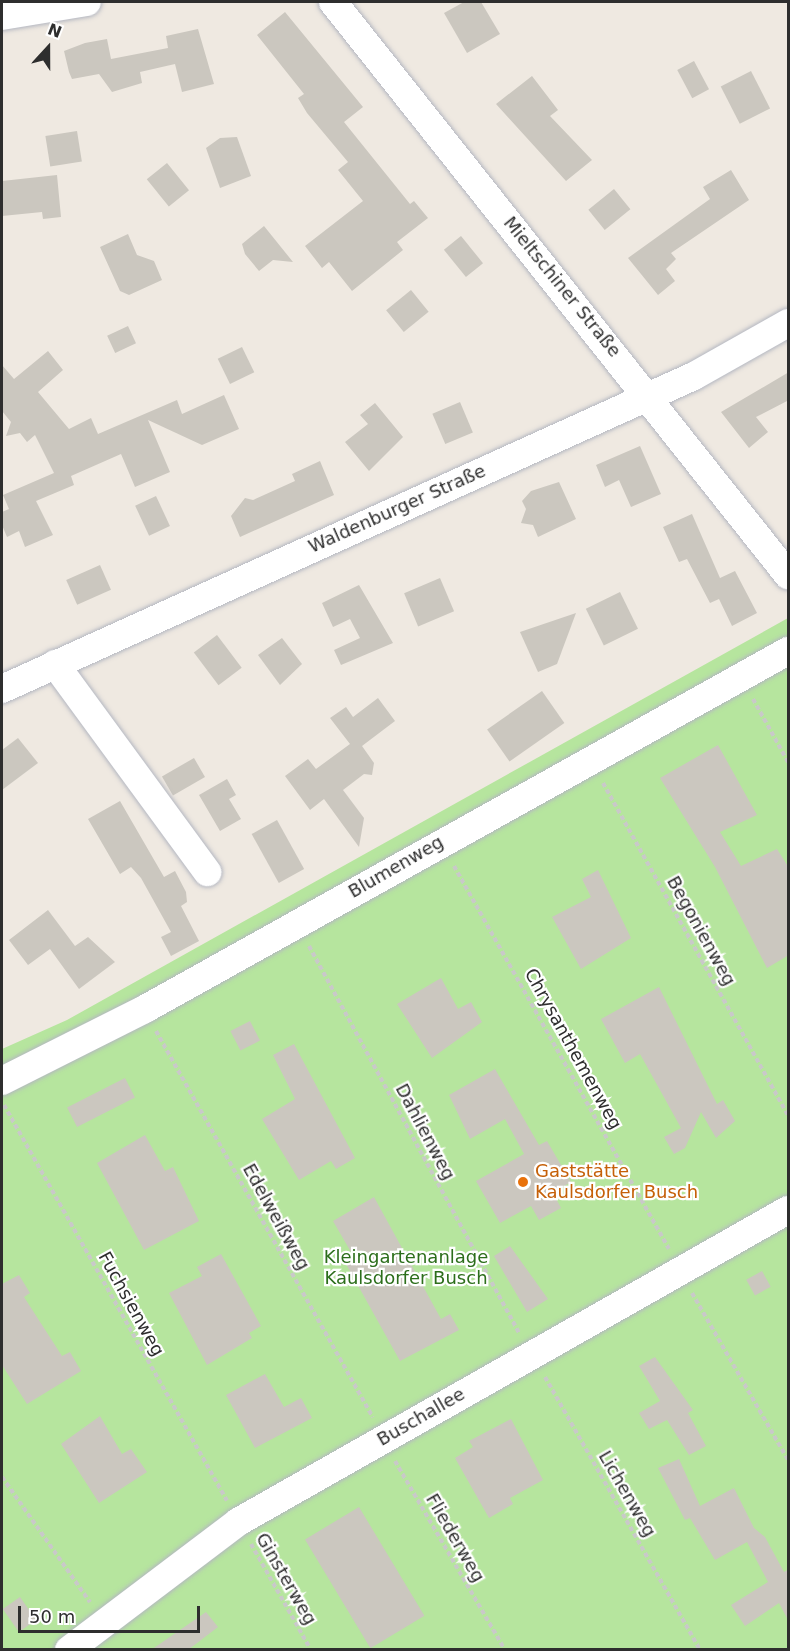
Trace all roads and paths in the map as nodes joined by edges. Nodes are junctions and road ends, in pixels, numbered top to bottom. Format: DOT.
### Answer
graph roads {
  1 [pos="87,2"];
  2 [pos="333,2"];
  3 [pos="2,16"];
  4 [pos="789,323"];
  5 [pos="649,394"];
  6 [pos="789,575"];
  7 [pos="789,651"];
  8 [pos="55,664"];
  9 [pos="742,673"];
  10 [pos="2,689"];
  11 [pos="590,762"];
  12 [pos="789,762"];
  13 [pos="440,842"];
  14 [pos="207,872"];
  15 [pos="298,923"];
  16 [pos="145,1009"];
  17 [pos="2,1081"];
  18 [pos="2,1099"];
  19 [pos="789,1114"];
  20 [pos="789,1210"];
  21 [pos="680,1271"];
  22 [pos="531,1351"];
  23 [pos="384,1439"];
  24 [pos="789,1460"];
  25 [pos="2,1477"];
  26 [pos="238,1522"];
  27 [pos="102,1620"];
  28 [pos="69,1650"];
  29 [pos="310,1650"];
  30 [pos="505,1650"];
  31 [pos="700,1650"];
  1 -- 3 [label="street"];
  2 -- 5 [label="street, Mieltschiner Straße"];
  4 -- 5 [label="street, Waldenburger Straße"];
  5 -- 6 [label="street, Mieltschiner Straße"];
  5 -- 8 [label="street, Waldenburger Straße"];
  7 -- 9 [label="street, Blumenweg"];
  8 -- 10 [label="street, Waldenburger Straße"];
  8 -- 14 [label="street"];
  9 -- 11 [label="street, Blumenweg"];
  9 -- 12 [label="path"];
  11 -- 13 [label="street, Blumenweg"];
  11 -- 19 [label="path, Begonienweg"];
  13 -- 15 [label="street, Blumenweg"];
  13 -- 21 [label="path, Chrysanthemenweg"];
  15 -- 16 [label="street, Blumenweg"];
  15 -- 22 [label="path, Dahlienweg"];
  16 -- 17 [label="street, Blumenweg"];
  16 -- 23 [label="path, Edelweißweg"];
  18 -- 26 [label="path, Fuchsienweg"];
  20 -- 21 [label="street, Buschallee"];
  21 -- 22 [label="street, Buschallee"];
  21 -- 24 [label="path, Chrysanthemenweg"];
  22 -- 23 [label="street, Buschallee"];
  22 -- 31 [label="path, Lichenweg"];
  23 -- 26 [label="street, Buschallee"];
  23 -- 30 [label="path, Fliederweg"];
  25 -- 27 [label="path"];
  26 -- 27 [label="street, Buschallee"];
  26 -- 29 [label="path, Ginsterweg"];
  27 -- 28 [label="street, Buschallee"];
}
